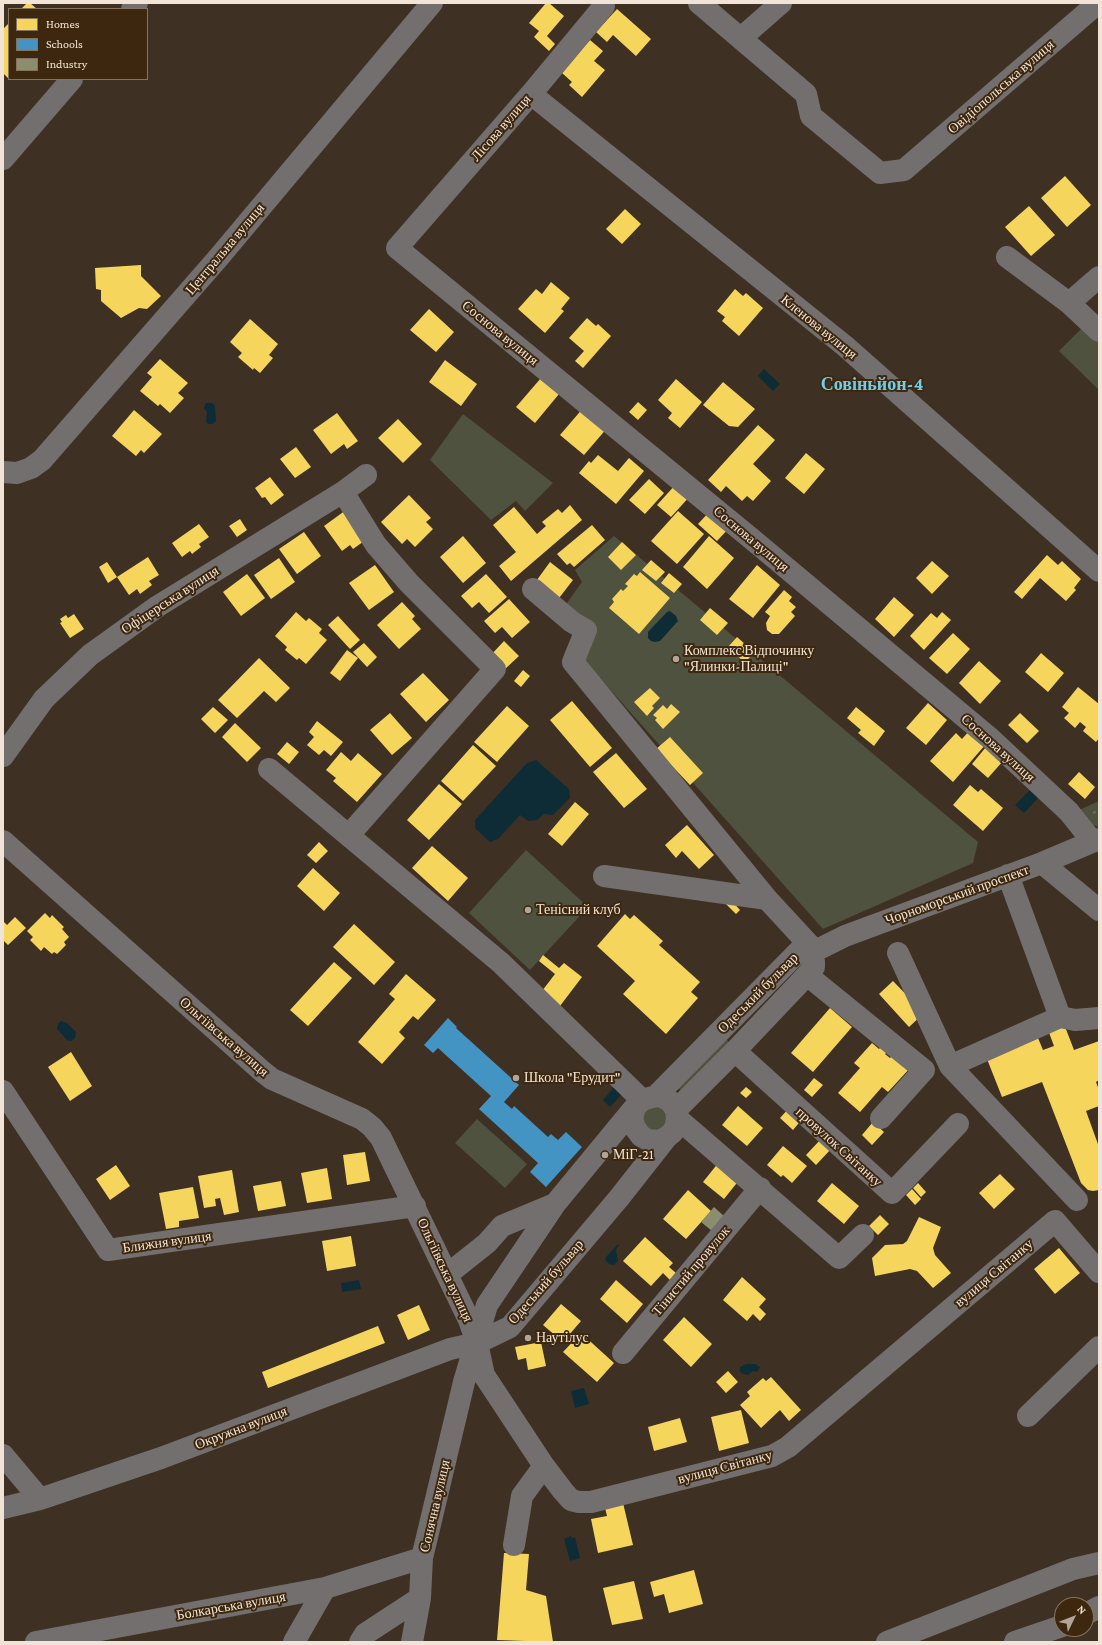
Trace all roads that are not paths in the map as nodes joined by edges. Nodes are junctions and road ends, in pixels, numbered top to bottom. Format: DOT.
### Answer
graph roads {
  1 [pos="432,3"];
  2 [pos="699,3"];
  3 [pos="781,3"];
  4 [pos="1098,3"];
  5 [pos="604,6"];
  6 [pos="741,38"];
  7 [pos="71,80"];
  8 [pos="531,94"];
  9 [pos="3,159"];
  10 [pos="397,248"];
  11 [pos="1007,257"];
  12 [pos="1099,277"];
  13 [pos="1069,303"];
  14 [pos="1099,331"];
  15 [pos="3,472"];
  16 [pos="366,475"];
  17 [pos="343,492"];
  18 [pos="1099,570"];
  19 [pos="532,589"];
  20 [pos="3,756"];
  21 [pos="269,769"];
  22 [pos="349,835"];
  23 [pos="3,841"];
  24 [pos="1096,841"];
  25 [pos="1042,863"];
  26 [pos="1008,875"];
  27 [pos="604,876"];
  28 [pos="767,899"];
  29 [pos="1099,910"];
  30 [pos="815,951"];
  31 [pos="898,953"];
  32 [pos="807,974"];
  33 [pos="1060,1017"];
  34 [pos="1099,1018"];
  35 [pos="735,1051"];
  36 [pos="978,1054"];
  37 [pos="950,1066"];
  38 [pos="3,1091"];
  39 [pos="980,1098"];
  40 [pos="655,1107"];
  41 [pos="881,1118"];
  42 [pos="958,1124"];
  43 [pos="663,1139"];
  44 [pos="760,1188"];
  45 [pos="1077,1200"];
  46 [pos="555,1204"];
  47 [pos="415,1206"];
  48 [pos="863,1235"];
  49 [pos="1099,1272"];
  50 [pos="448,1274"];
  51 [pos="477,1343"];
  52 [pos="1099,1347"];
  53 [pos="623,1353"];
  54 [pos="1028,1416"];
  55 [pos="3,1455"];
  56 [pos="544,1466"];
  57 [pos="40,1499"];
  58 [pos="3,1508"];
  59 [pos="514,1545"];
  60 [pos="422,1558"];
  61 [pos="1099,1563"];
  62 [pos="325,1588"];
  63 [pos="420,1598"];
  64 [pos="1054,1629"];
  65 [pos="36,1642"];
  66 [pos="294,1642"];
  67 [pos="360,1642"];
  68 [pos="412,1642"];
  69 [pos="887,1642"];
  70 [pos="1015,1642"];
  1 -- 15 [label="street, Центральна вулиця"];
  2 -- 6 [label="street"];
  3 -- 6 [label="street"];
  4 -- 6 [label="street, Овідіопольська вулиця"];
  5 -- 8 [label="street, Лісова вулиця"];
  7 -- 9 [label="street"];
  8 -- 10 [label="street, Лісова вулиця"];
  8 -- 18 [label="street, Кленова вулиця"];
  10 -- 24 [label="street, Соснова вулиця"];
  11 -- 13 [label="street"];
  12 -- 13 [label="street"];
  13 -- 14 [label="street"];
  16 -- 17 [label="street, Офіцерська вулиця"];
  17 -- 20 [label="street, Офіцерська вулиця"];
  17 -- 22 [label="street"];
  19 -- 28 [label="street"];
  21 -- 22 [label="street"];
  22 -- 40 [label="street"];
  23 -- 47 [label="street, Ольгіївська вулиця"];
  24 -- 25 [label="street, Чорноморський проспект"];
  25 -- 26 [label="street, Чорноморський проспект"];
  25 -- 29 [label="street"];
  26 -- 30 [label="street, Чорноморський проспект"];
  26 -- 33 [label="street"];
  27 -- 28 [label="street"];
  28 -- 30 [label="street"];
  30 -- 32 [label="street, Одеський бульвар"];
  30 -- 40 [label="street, Одеський бульвар"];
  31 -- 37 [label="street"];
  32 -- 35 [label="street, Одеський бульвар"];
  32 -- 41 [label="street"];
  33 -- 34 [label="street"];
  33 -- 36 [label="street"];
  35 -- 40 [label="street, Одеський бульвар"];
  35 -- 42 [label="street, провулок Світанку"];
  36 -- 37 [label="street"];
  36 -- 39 [label="street"];
  37 -- 39 [label="street"];
  38 -- 47 [label="street, Ближня вулиця"];
  39 -- 45 [label="street"];
  40 -- 43 [label="street, Одеський бульвар"];
  40 -- 43 [label="street"];
  40 -- 44 [label="street"];
  40 -- 46 [label="street, Одеський бульвар"];
  43 -- 51 [label="street, Одеський бульвар"];
  44 -- 48 [label="street"];
  44 -- 53 [label="street, Тінистий провулок"];
  46 -- 50 [label="street"];
  46 -- 51 [label="street, Одеський бульвар"];
  47 -- 50 [label="street, Ольгіївська вулиця"];
  49 -- 56 [label="street, вулиця Світанку"];
  50 -- 51 [label="street, Ольгіївська вулиця"];
  51 -- 56 [label="street, вулиця Світанку"];
  51 -- 57 [label="street, Окружна вулиця"];
  51 -- 60 [label="street, Сонячна вулиця"];
  52 -- 54 [label="street"];
  55 -- 57 [label="street"];
  56 -- 59 [label="street"];
  57 -- 58 [label="street, Окружна вулиця"];
  60 -- 62 [label="street, Болкарська вулиця"];
  60 -- 63 [label="street, Сонячна вулиця"];
  61 -- 69 [label="street"];
  62 -- 65 [label="street, Болкарська вулиця"];
  62 -- 66 [label="street"];
  63 -- 67 [label="street"];
  63 -- 68 [label="street, Сонячна вулиця"];
  64 -- 70 [label="street"];
}
